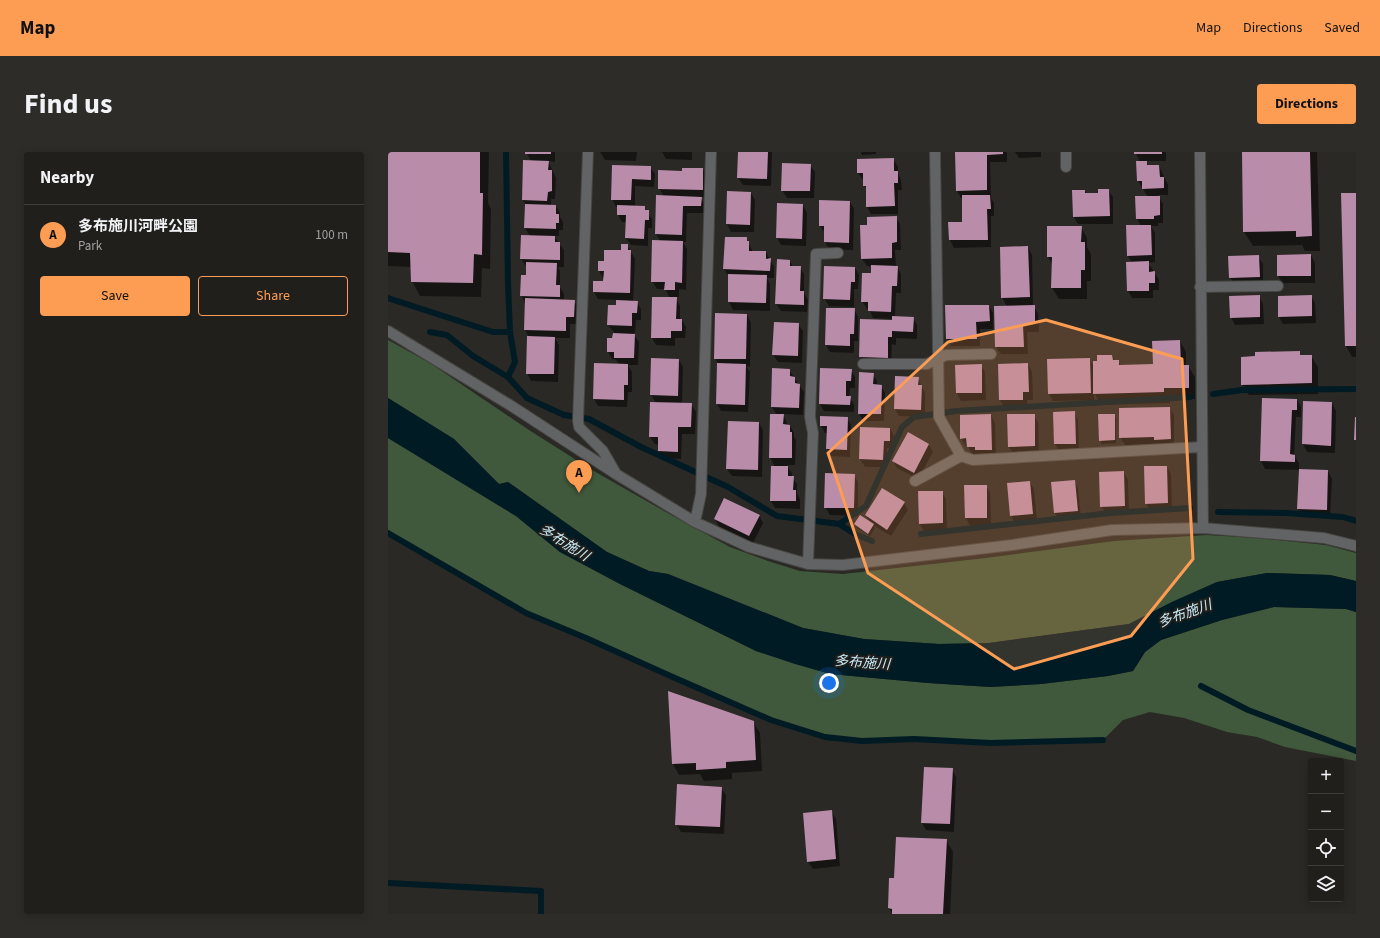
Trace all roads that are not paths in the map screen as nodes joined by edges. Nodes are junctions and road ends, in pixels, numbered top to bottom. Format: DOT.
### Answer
graph roads {
  1 [pos="588,152"];
  2 [pos="712,152"];
  3 [pos="935,152"];
  4 [pos="1066,152"];
  5 [pos="1200,152"];
  6 [pos="1066,167"];
  7 [pos="838,253"];
  8 [pos="1278,286"];
  9 [pos="1200,287"];
  10 [pos="388,330"];
  11 [pos="991,354"];
  12 [pos="938,359"];
  13 [pos="864,364"];
  14 [pos="1201,447"];
  15 [pos="961,456"];
  16 [pos="616,474"];
  17 [pos="915,482"];
  18 [pos="695,522"];
  19 [pos="1203,528"];
  20 [pos="1356,546"];
  21 [pos="808,564"];
  1 -- 16 [label="street"];
  2 -- 18 [label="street"];
  3 -- 12 [label="street"];
  4 -- 6 [label="street"];
  5 -- 9 [label="street"];
  7 -- 21 [label="street"];
  8 -- 9 [label="street"];
  9 -- 14 [label="street"];
  10 -- 16 [label="street"];
  11 -- 12 [label="street"];
  12 -- 13 [label="street"];
  12 -- 15 [label="street"];
  14 -- 15 [label="street"];
  14 -- 19 [label="street"];
  15 -- 17 [label="street"];
  16 -- 18 [label="street"];
  18 -- 21 [label="street"];
  19 -- 20 [label="street"];
  19 -- 21 [label="street"];
}
